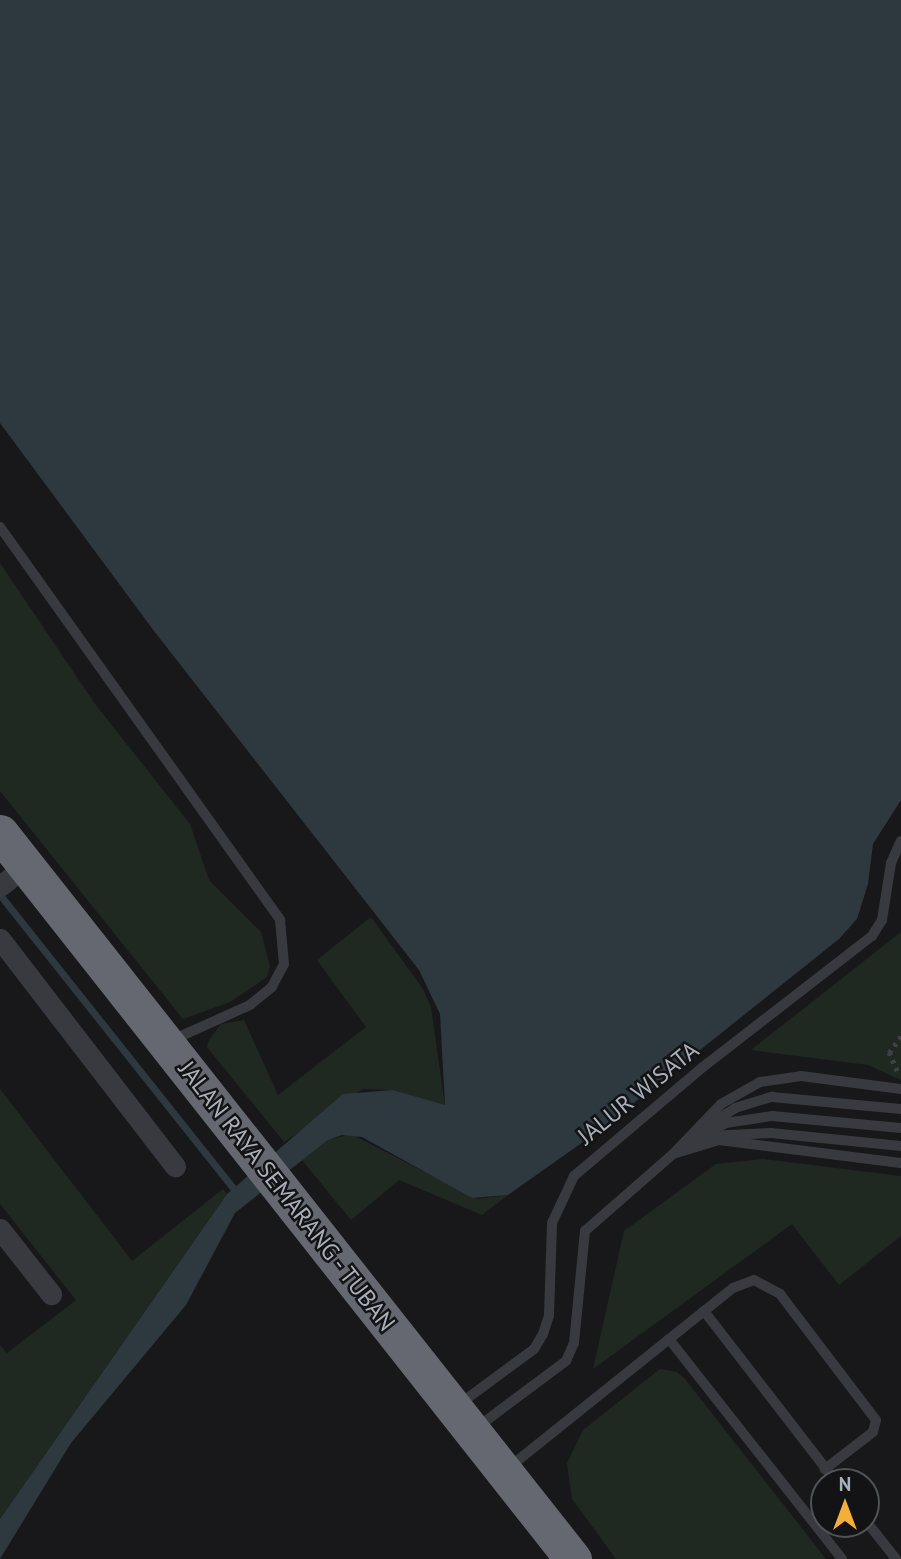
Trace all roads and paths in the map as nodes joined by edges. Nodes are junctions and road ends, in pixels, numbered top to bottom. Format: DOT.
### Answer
graph roads {
  1 [pos="0,527"];
  2 [pos="1,835"];
  3 [pos="901,841"];
  4 [pos="12,877"];
  5 [pos="0,939"];
  6 [pos="901,1036"];
  7 [pos="166,1043"];
  8 [pos="901,1074"];
  9 [pos="901,1089"];
  10 [pos="901,1109"];
  11 [pos="901,1128"];
  12 [pos="901,1146"];
  13 [pos="674,1154"];
  14 [pos="901,1163"];
  15 [pos="175,1166"];
  16 [pos="0,1229"];
  17 [pos="51,1294"];
  18 [pos="704,1311"];
  19 [pos="669,1339"];
  20 [pos="464,1419"];
  21 [pos="824,1468"];
  22 [pos="826,1468"];
  23 [pos="505,1471"];
  24 [pos="880,1536"];
  25 [pos="896,1554"];
  26 [pos="573,1559"];
  27 [pos="842,1559"];
  1 -- 7 [label="lane"];
  2 -- 4 [label="highway, JALAN RAYA SEMARANG - TUBAN"];
  3 -- 20 [label="lane, JALUR WISATA"];
  4 -- 7 [label="highway, JALAN RAYA SEMARANG - TUBAN"];
  5 -- 15 [label="street"];
  6 -- 8 [label="path"];
  7 -- 20 [label="highway, JALAN RAYA SEMARANG - TUBAN"];
  9 -- 13 [label="lane"];
  10 -- 13 [label="lane"];
  11 -- 13 [label="lane"];
  12 -- 13 [label="lane"];
  13 -- 14 [label="lane"];
  13 -- 20 [label="lane"];
  16 -- 17 [label="street"];
  18 -- 19 [label="lane"];
  18 -- 21 [label="lane"];
  18 -- 22 [label="lane"];
  19 -- 23 [label="lane"];
  19 -- 27 [label="lane"];
  20 -- 23 [label="highway, JALAN RAYA SEMARANG - TUBAN"];
  23 -- 26 [label="highway, JALAN RAYA SEMARANG - TUBAN"];
  24 -- 25 [label="lane"];
}
